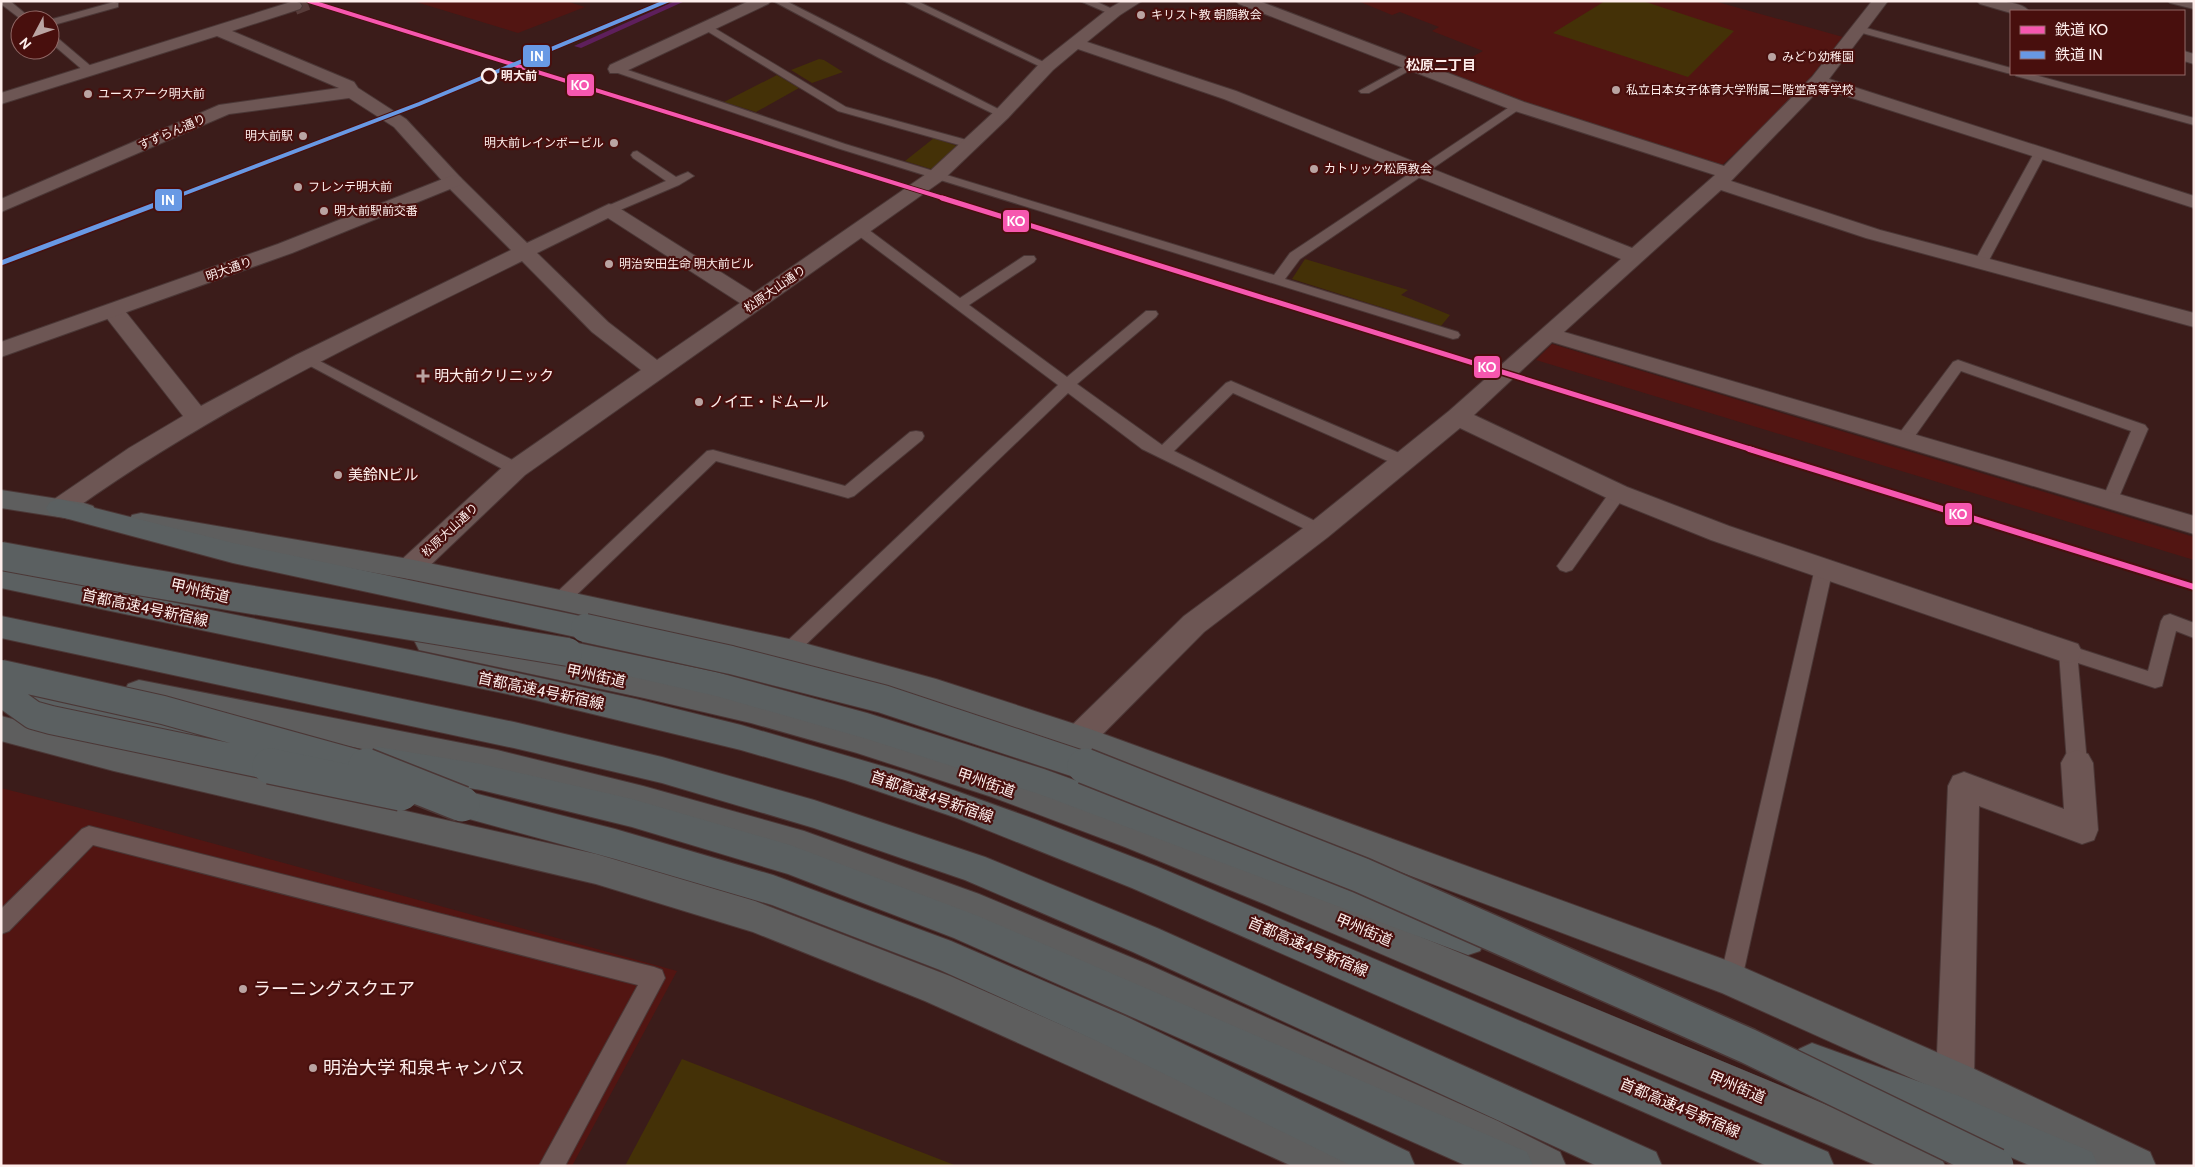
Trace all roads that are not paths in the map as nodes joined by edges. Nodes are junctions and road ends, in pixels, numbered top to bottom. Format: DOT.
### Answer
graph roads {
  1 [pos="3,1"];
  2 [pos="763,1"];
  3 [pos="778,1"];
  4 [pos="908,1"];
  5 [pos="1085,1"];
  6 [pos="1134,1"];
  7 [pos="1244,1"];
  8 [pos="1880,1"];
  9 [pos="1985,1"];
  10 [pos="2173,1"];
  11 [pos="114,5"];
  12 [pos="294,6"];
  13 [pos="2194,6"];
  14 [pos="2018,7"];
  15 [pos="15,10"];
  16 [pos="1114,12"];
  17 [pos="60,20"];
  18 [pos="706,26"];
  19 [pos="1859,29"];
  20 [pos="217,30"];
  21 [pos="1075,43"];
  22 [pos="60,45"];
  23 [pos="1047,66"];
  24 [pos="1410,66"];
  25 [pos="616,69"];
  26 [pos="89,70"];
  27 [pos="2010,71"];
  28 [pos="2024,75"];
  29 [pos="1818,81"];
  30 [pos="1365,91"];
  31 [pos="357,95"];
  32 [pos="1,99"];
  33 [pos="1518,106"];
  34 [pos="1002,114"];
  35 [pos="2194,122"];
  36 [pos="970,144"];
  37 [pos="2040,153"];
  38 [pos="637,155"];
  39 [pos="1420,171"];
  40 [pos="688,176"];
  41 [pos="936,176"];
  42 [pos="1723,178"];
  43 [pos="453,181"];
  44 [pos="675,182"];
  45 [pos="2194,202"];
  46 [pos="1,206"];
  47 [pos="609,210"];
  48 [pos="860,230"];
  49 [pos="524,251"];
  50 [pos="1635,256"];
  51 [pos="1029,259"];
  52 [pos="1980,264"];
  53 [pos="1277,281"];
  54 [pos="755,303"];
  55 [pos="960,304"];
  56 [pos="113,311"];
  57 [pos="1151,314"];
  58 [pos="2194,320"];
  59 [pos="1452,334"];
  60 [pos="1548,334"];
  61 [pos="1,350"];
  62 [pos="306,358"];
  63 [pos="657,371"];
  64 [pos="1068,384"];
  65 [pos="198,417"];
  66 [pos="1458,417"];
  67 [pos="916,436"];
  68 [pos="1904,439"];
  69 [pos="1163,454"];
  70 [pos="1405,462"];
  71 [pos="516,469"];
  72 [pos="1618,493"];
  73 [pos="1,499"];
  74 [pos="2110,500"];
  75 [pos="59,508"];
  76 [pos="2194,525"];
  77 [pos="1319,530"];
  78 [pos="1,545"];
  79 [pos="1,556"];
  80 [pos="1566,566"];
  81 [pos="1824,568"];
  82 [pos="408,569"];
  83 [pos="1,578"];
  84 [pos="560,600"];
  85 [pos="1,627"];
  86 [pos="2194,631"];
  87 [pos="789,650"];
  88 [pos="2068,652"];
  89 [pos="1,665"];
  90 [pos="1,674"];
  91 [pos="1,692"];
  92 [pos="1,697"];
  93 [pos="1,728"];
  94 [pos="1079,738"];
  95 [pos="2077,763"];
  96 [pos="462,804"];
  97 [pos="1,924"];
  98 [pos="1731,979"];
  99 [pos="1956,1079"];
  100 [pos="551,1166"];
  101 [pos="1338,1166"];
  102 [pos="1395,1166"];
  103 [pos="1513,1166"];
  104 [pos="1546,1166"];
  105 [pos="1642,1166"];
  106 [pos="1814,1166"];
  107 [pos="1925,1166"];
  108 [pos="1996,1166"];
  109 [pos="2078,1166"];
  110 [pos="2136,1166"];
  1 -- 15 [label="lane"];
  2 -- 18 [label="street"];
  3 -- 34 [label="lane"];
  4 -- 23 [label="lane"];
  5 -- 16 [label="lane"];
  6 -- 16 [label="street, 松原大山通り"];
  7 -- 24 [label="street"];
  8 -- 19 [label="street"];
  9 -- 14 [label="street"];
  10 -- 13 [label="lane"];
  11 -- 17 [label="lane"];
  12 -- 20 [label="street"];
  16 -- 21 [label="street, 松原大山通り"];
  18 -- 25 [label="street"];
  18 -- 36 [label="lane"];
  19 -- 27 [label="lane"];
  19 -- 29 [label="street"];
  20 -- 26 [label="street"];
  20 -- 31 [label="street"];
  21 -- 23 [label="street, 松原大山通り"];
  21 -- 39 [label="street"];
  22 -- 26 [label="lane"];
  23 -- 34 [label="street, 松原大山通り"];
  24 -- 30 [label="lane"];
  24 -- 33 [label="street"];
  25 -- 41 [label="lane"];
  26 -- 32 [label="street"];
  28 -- 35 [label="lane"];
  29 -- 37 [label="street"];
  29 -- 42 [label="street"];
  31 -- 43 [label="street"];
  31 -- 46 [label="street, すずらん通り"];
  33 -- 39 [label="lane"];
  33 -- 42 [label="street"];
  34 -- 36 [label="street, 松原大山通り"];
  36 -- 41 [label="street, 松原大山通り"];
  37 -- 45 [label="street"];
  37 -- 52 [label="lane"];
  38 -- 44 [label="lane"];
  39 -- 50 [label="street"];
  39 -- 53 [label="lane"];
  40 -- 44 [label="lane"];
  41 -- 48 [label="street, 松原大山通り"];
  41 -- 53 [label="lane"];
  42 -- 50 [label="street"];
  42 -- 52 [label="street"];
  43 -- 49 [label="street"];
  43 -- 56 [label="street, 明大通り"];
  44 -- 47 [label="lane"];
  47 -- 49 [label="street"];
  47 -- 54 [label="street"];
  48 -- 54 [label="street, 松原大山通り"];
  48 -- 55 [label="lane"];
  49 -- 62 [label="street"];
  49 -- 63 [label="street"];
  50 -- 60 [label="street"];
  51 -- 55 [label="lane"];
  52 -- 58 [label="street"];
  53 -- 59 [label="lane"];
  54 -- 63 [label="street, 松原大山通り"];
  55 -- 64 [label="lane"];
  56 -- 61 [label="street, 明大通り"];
  56 -- 65 [label="street"];
  57 -- 64 [label="lane"];
  60 -- 66 [label="street"];
  60 -- 68 [label="street"];
  62 -- 65 [label="street"];
  62 -- 71 [label="lane"];
  63 -- 71 [label="street, 松原大山通り"];
  64 -- 69 [label="lane"];
  64 -- 87 [label="lane"];
  65 -- 75 [label="street"];
  66 -- 70 [label="street"];
  66 -- 72 [label="street"];
  67 -- 84 [label="lane"];
  68 -- 74 [label="street"];
  68 -- 74 [label="lane"];
  69 -- 70 [label="lane"];
  69 -- 77 [label="lane"];
  70 -- 77 [label="street"];
  71 -- 82 [label="street, 松原大山通り"];
  72 -- 80 [label="lane"];
  72 -- 81 [label="street"];
  73 -- 75 [label="highway"];
  74 -- 76 [label="street"];
  75 -- 82 [label="highway"];
  75 -- 108 [label="highway, bridge"];
  77 -- 94 [label="street"];
  78 -- 107 [label="highway, 甲州街道"];
  79 -- 109 [label="highway, bridge"];
  81 -- 88 [label="street"];
  81 -- 98 [label="lane"];
  82 -- 84 [label="highway"];
  83 -- 106 [label="highway, 首都高速4号新宿線"];
  84 -- 87 [label="highway"];
  85 -- 105 [label="highway"];
  86 -- 88 [label="lane"];
  87 -- 94 [label="highway"];
  88 -- 95 [label="lane"];
  89 -- 104 [label="highway"];
  90 -- 96 [label="highway, bridge"];
  91 -- 96 [label="highway, bridge"];
  92 -- 103 [label="highway"];
  93 -- 101 [label="highway"];
  94 -- 98 [label="highway"];
  95 -- 99 [label="street"];
  96 -- 102 [label="highway"];
  97 -- 100 [label="lane"];
  98 -- 99 [label="highway"];
  99 -- 110 [label="highway"];
}
